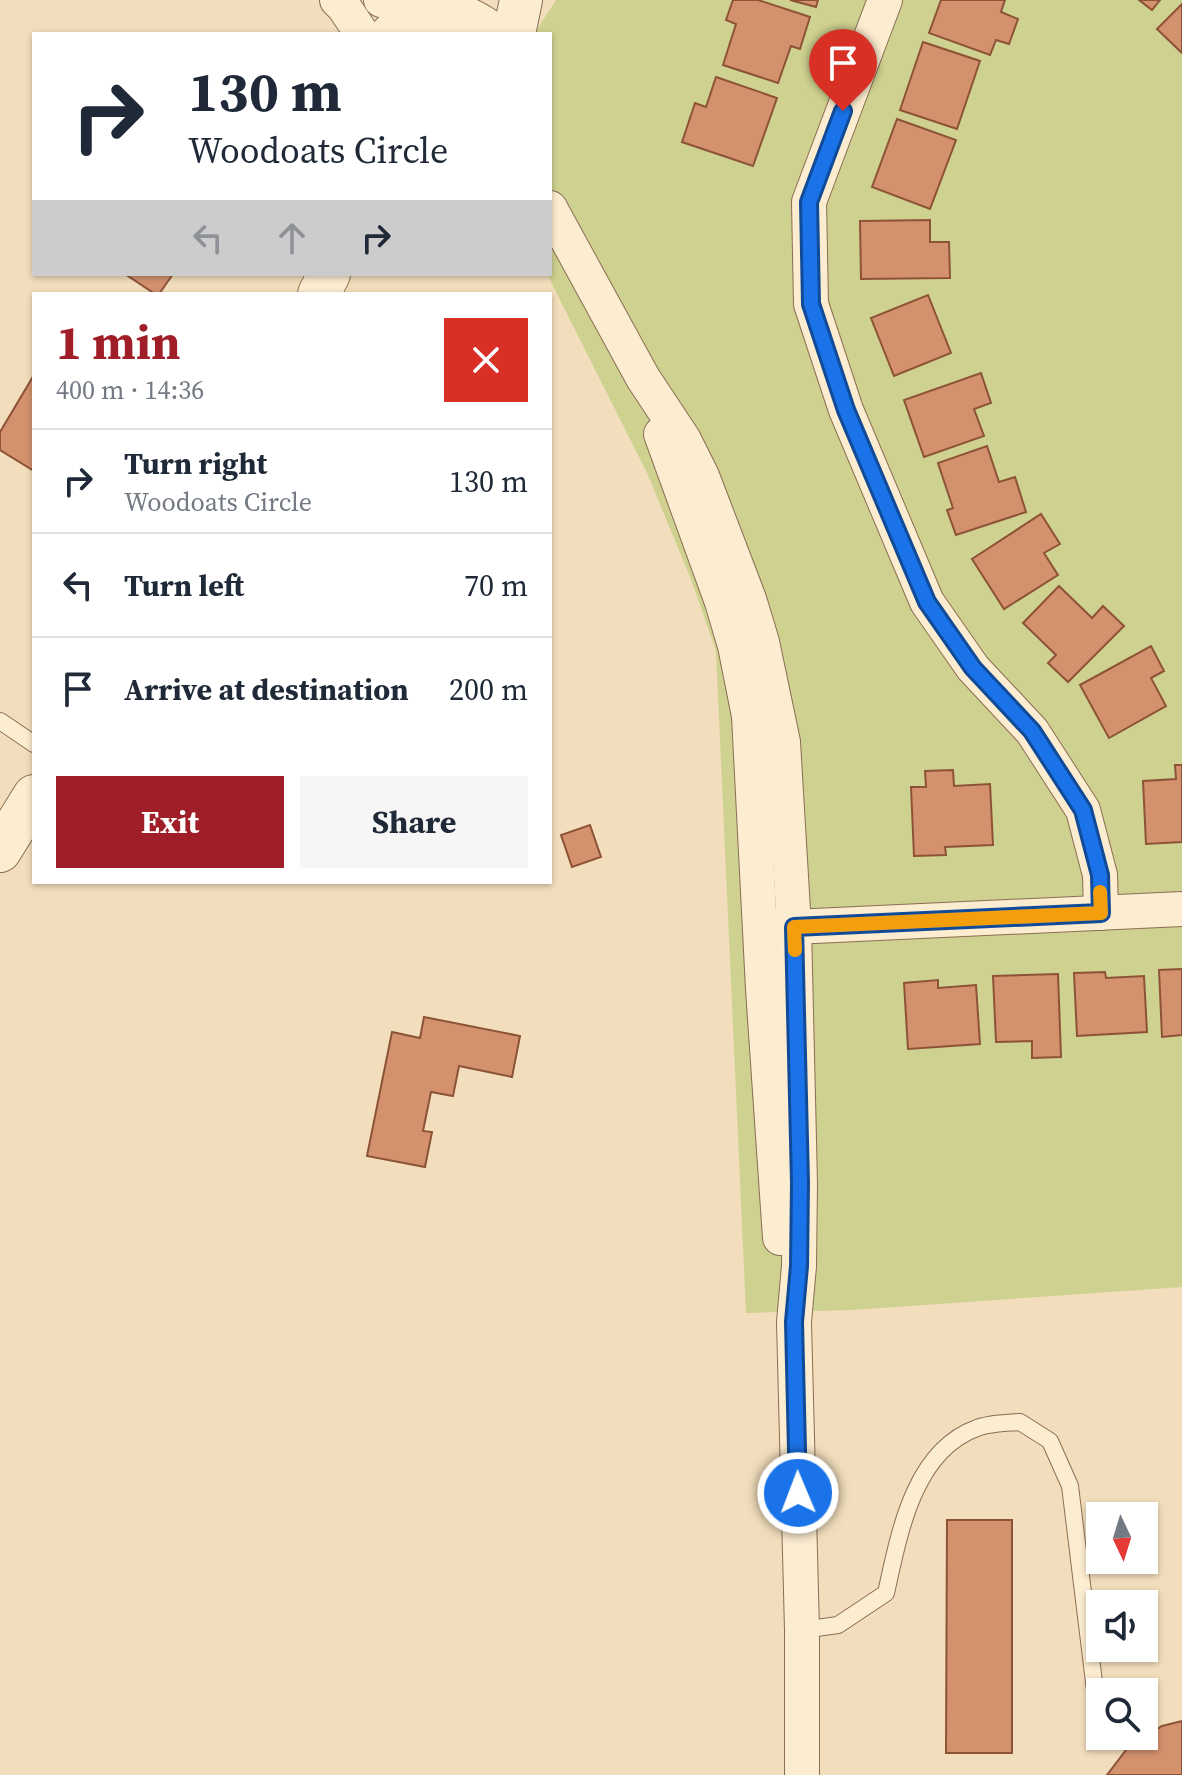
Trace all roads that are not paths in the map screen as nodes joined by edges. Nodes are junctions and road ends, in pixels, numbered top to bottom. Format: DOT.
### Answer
graph roads {
  1 [pos="337,0"];
  2 [pos="381,0"];
  3 [pos="521,0"];
  4 [pos="885,0"];
  5 [pos="454,9"];
  6 [pos="361,32"];
  7 [pos="395,32"];
  8 [pos="490,32"];
  9 [pos="514,32"];
  10 [pos="553,215"];
  11 [pos="643,378"];
  12 [pos="0,721"];
  13 [pos="32,743"];
  14 [pos="32,799"];
  15 [pos="0,851"];
  16 [pos="1182,909"];
  17 [pos="1101,913"];
  18 [pos="794,927"];
  19 [pos="761,928"];
  20 [pos="794,1322"];
  21 [pos="802,1630"];
  22 [pos="1094,1678"];
  23 [pos="802,1775"];
  1 -- 6 [label="street"];
  2 -- 5 [label="street"];
  3 -- 9 [label="street"];
  4 -- 17 [label="street"];
  5 -- 7 [label="street"];
  5 -- 8 [label="street"];
  10 -- 11 [label="street"];
  11 -- 18 [label="street"];
  11 -- 19 [label="street"];
  12 -- 13 [label="lane"];
  14 -- 15 [label="street"];
  16 -- 17 [label="street"];
  17 -- 18 [label="street"];
  18 -- 19 [label="street"];
  18 -- 20 [label="street"];
  19 -- 20 [label="street"];
  20 -- 21 [label="street"];
  21 -- 22 [label="lane"];
  21 -- 23 [label="street"];
}
